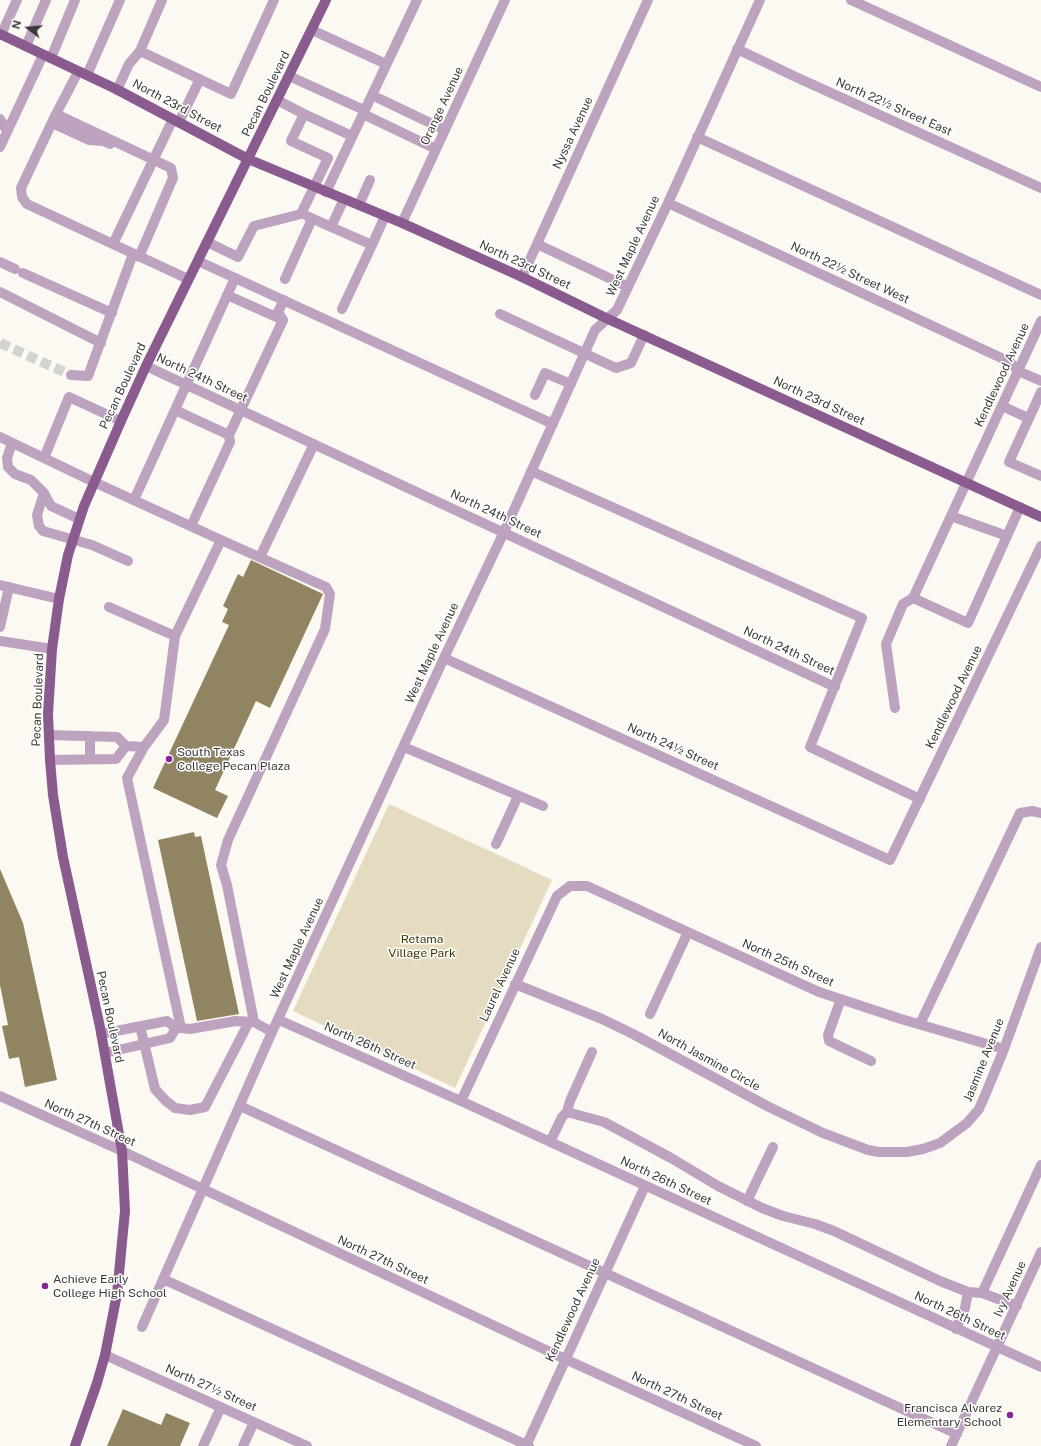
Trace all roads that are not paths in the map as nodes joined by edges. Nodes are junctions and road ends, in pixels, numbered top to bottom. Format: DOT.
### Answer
graph roads {
  1 [pos="17,0"];
  2 [pos="46,0"];
  3 [pos="75,0"];
  4 [pos="120,0"];
  5 [pos="162,0"];
  6 [pos="274,0"];
  7 [pos="326,0"];
  8 [pos="417,0"];
  9 [pos="505,0"];
  10 [pos="648,0"];
  11 [pos="760,0"];
  12 [pos="851,0"];
  13 [pos="312,30"];
  14 [pos="1,35"];
  15 [pos="26,46"];
  16 [pos="737,49"];
  17 [pos="140,51"];
  18 [pos="47,56"];
  19 [pos="386,64"];
  20 [pos="82,73"];
  21 [pos="289,76"];
  22 [pos="200,79"];
  23 [pos="1041,87"];
  24 [pos="117,90"];
  25 [pos="378,98"];
  26 [pos="278,100"];
  27 [pos="364,112"];
  28 [pos="304,114"];
  29 [pos="54,118"];
  30 [pos="0,119"];
  31 [pos="176,121"];
  32 [pos="445,130"];
  33 [pos="7,132"];
  34 [pos="352,136"];
  35 [pos="697,137"];
  36 [pos="0,147"];
  37 [pos="436,149"];
  38 [pos="328,158"];
  39 [pos="152,159"];
  40 [pos="248,159"];
  41 [pos="339,163"];
  42 [pos="370,180"];
  43 [pos="314,187"];
  44 [pos="1041,188"];
  45 [pos="326,192"];
  46 [pos="344,198"];
  47 [pos="668,203"];
  48 [pos="359,205"];
  49 [pos="302,214"];
  50 [pos="385,216"];
  51 [pos="312,219"];
  52 [pos="402,223"];
  53 [pos="331,227"];
  54 [pos="207,242"];
  55 [pos="112,244"];
  56 [pos="537,244"];
  57 [pos="372,245"];
  58 [pos="136,255"];
  59 [pos="198,261"];
  60 [pos="0,262"];
  61 [pos="522,277"];
  62 [pos="235,278"];
  63 [pos="188,279"];
  64 [pos="285,279"];
  65 [pos="628,287"];
  66 [pos="0,292"];
  67 [pos="227,295"];
  68 [pos="1041,295"];
  69 [pos="284,300"];
  70 [pos="342,309"];
  71 [pos="112,313"];
  72 [pos="500,314"];
  73 [pos="608,319"];
  74 [pos="283,320"];
  75 [pos="1041,321"];
  76 [pos="644,335"];
  77 [pos="101,343"];
  78 [pos="584,354"];
  79 [pos="146,366"];
  80 [pos="1018,371"];
  81 [pos="71,375"];
  82 [pos="1041,381"];
  83 [pos="571,384"];
  84 [pos="186,385"];
  85 [pos="1041,392"];
  86 [pos="535,395"];
  87 [pos="1002,406"];
  88 [pos="175,410"];
  89 [pos="240,410"];
  90 [pos="1028,418"];
  91 [pos="121,421"];
  92 [pos="553,424"];
  93 [pos="229,434"];
  94 [pos="0,437"];
  95 [pos="12,443"];
  96 [pos="314,444"];
  97 [pos="44,458"];
  98 [pos="531,471"];
  99 [pos="1041,476"];
  100 [pos="94,482"];
  101 [pos="966,484"];
  102 [pos="44,493"];
  103 [pos="134,500"];
  104 [pos="1020,507"];
  105 [pos="951,516"];
  106 [pos="1041,517"];
  107 [pos="79,519"];
  108 [pos="191,526"];
  109 [pos="504,532"];
  110 [pos="1007,536"];
  111 [pos="72,539"];
  112 [pos="221,540"];
  113 [pos="1041,546"];
  114 [pos="260,557"];
  115 [pos="128,561"];
  116 [pos="5,586"];
  117 [pos="913,598"];
  118 [pos="59,599"];
  119 [pos="109,608"];
  120 [pos="0,627"];
  121 [pos="175,636"];
  122 [pos="0,641"];
  123 [pos="52,649"];
  124 [pos="444,658"];
  125 [pos="835,687"];
  126 [pos="896,708"];
  127 [pos="49,735"];
  128 [pos="90,736"];
  129 [pos="126,746"];
  130 [pos="144,747"];
  131 [pos="404,747"];
  132 [pos="90,759"];
  133 [pos="50,760"];
  134 [pos="518,796"];
  135 [pos="920,799"];
  136 [pos="543,806"];
  137 [pos="1041,813"];
  138 [pos="496,844"];
  139 [pos="890,860"];
  140 [pos="570,886"];
  141 [pos="688,932"];
  142 [pos="1041,947"];
  143 [pos="515,984"];
  144 [pos="841,999"];
  145 [pos="650,1014"];
  146 [pos="278,1020"];
  147 [pos="251,1022"];
  148 [pos="920,1024"];
  149 [pos="140,1026"];
  150 [pos="178,1028"];
  151 [pos="272,1032"];
  152 [pos="101,1034"];
  153 [pos="144,1044"];
  154 [pos="1004,1049"];
  155 [pos="592,1052"];
  156 [pos="105,1053"];
  157 [pos="872,1061"];
  158 [pos="0,1096"];
  159 [pos="461,1101"];
  160 [pos="240,1106"];
  161 [pos="567,1112"];
  162 [pos="550,1142"];
  163 [pos="773,1147"];
  164 [pos="122,1151"];
  165 [pos="891,1152"];
  166 [pos="1041,1165"];
  167 [pos="645,1186"];
  168 [pos="203,1190"];
  169 [pos="747,1201"];
  170 [pos="1041,1252"];
  171 [pos="605,1273"];
  172 [pos="164,1279"];
  173 [pos="968,1292"];
  174 [pos="982,1293"];
  175 [pos="1016,1306"];
  176 [pos="142,1327"];
  177 [pos="956,1329"];
  178 [pos="997,1348"];
  179 [pos="105,1355"];
  180 [pos="565,1359"];
  181 [pos="1041,1367"];
  182 [pos="221,1407"];
  183 [pos="254,1422"];
  184 [pos="957,1434"];
  185 [pos="75,1446"];
  186 [pos="203,1446"];
  187 [pos="243,1446"];
  188 [pos="307,1446"];
  189 [pos="527,1446"];
  190 [pos="756,1446"];
  191 [pos="951,1446"];
  1 -- 14 [label="street"];
  2 -- 15 [label="street"];
  3 -- 18 [label="street"];
  4 -- 20 [label="street"];
  5 -- 17 [label="street"];
  6 -- 22 [label="street"];
  7 -- 13 [label="main road, Pecan Boulevard"];
  8 -- 19 [label="street"];
  9 -- 32 [label="street, Orange Avenue"];
  10 -- 56 [label="street, Nyssa Avenue"];
  11 -- 16 [label="street, West Maple Avenue"];
  12 -- 23 [label="street"];
  13 -- 19 [label="street"];
  13 -- 21 [label="main road, Pecan Boulevard"];
  14 -- 15 [label="main road, North 23rd Street"];
  15 -- 18 [label="main road, North 23rd Street"];
  16 -- 35 [label="street, West Maple Avenue"];
  16 -- 44 [label="street, North 22½ Street East"];
  17 -- 22 [label="street"];
  17 -- 24 [label="street"];
  18 -- 20 [label="main road, North 23rd Street"];
  18 -- 33 [label="street"];
  19 -- 27 [label="street"];
  20 -- 24 [label="main road, North 23rd Street"];
  20 -- 29 [label="street"];
  21 -- 26 [label="main road, Pecan Boulevard"];
  21 -- 27 [label="street"];
  22 -- 31 [label="street"];
  24 -- 31 [label="main road, North 23rd Street"];
  25 -- 32 [label="street"];
  26 -- 28 [label="street"];
  26 -- 40 [label="main road, Pecan Boulevard"];
  27 -- 34 [label="street"];
  27 -- 37 [label="street"];
  28 -- 34 [label="street"];
  28 -- 38 [label="street"];
  29 -- 39 [label="street"];
  29 -- 55 [label="street"];
  30 -- 33 [label="street"];
  31 -- 39 [label="street"];
  31 -- 40 [label="main road, North 23rd Street"];
  32 -- 37 [label="street, Orange Avenue"];
  33 -- 36 [label="street"];
  34 -- 41 [label="street"];
  35 -- 47 [label="street, West Maple Avenue"];
  35 -- 68 [label="street"];
  37 -- 52 [label="street, Orange Avenue"];
  38 -- 41 [label="street"];
  38 -- 43 [label="street"];
  39 -- 55 [label="street"];
  39 -- 58 [label="street"];
  40 -- 43 [label="main road, North 23rd Street"];
  40 -- 54 [label="main road, Pecan Boulevard"];
  41 -- 45 [label="street"];
  42 -- 48 [label="street"];
  43 -- 45 [label="main road, North 23rd Street"];
  43 -- 49 [label="street"];
  45 -- 46 [label="main road, North 23rd Street"];
  46 -- 48 [label="main road, North 23rd Street"];
  46 -- 53 [label="street"];
  47 -- 65 [label="street, West Maple Avenue"];
  47 -- 80 [label="street, North 22½ Street West"];
  48 -- 50 [label="main road, North 23rd Street"];
  49 -- 51 [label="street"];
  49 -- 54 [label="street"];
  50 -- 52 [label="main road, North 23rd Street"];
  50 -- 57 [label="street"];
  51 -- 53 [label="street"];
  51 -- 64 [label="street"];
  52 -- 61 [label="main road, North 23rd Street"];
  53 -- 57 [label="street"];
  54 -- 59 [label="main road, Pecan Boulevard"];
  55 -- 58 [label="street"];
  56 -- 61 [label="street, Nyssa Avenue"];
  56 -- 65 [label="street"];
  57 -- 70 [label="street"];
  58 -- 63 [label="street"];
  58 -- 71 [label="street"];
  59 -- 62 [label="street"];
  59 -- 63 [label="main road, Pecan Boulevard"];
  60 -- 71 [label="street"];
  61 -- 73 [label="main road, North 23rd Street"];
  62 -- 67 [label="street"];
  62 -- 69 [label="street"];
  63 -- 79 [label="main road, Pecan Boulevard"];
  65 -- 73 [label="street, West Maple Avenue"];
  66 -- 77 [label="street"];
  67 -- 74 [label="street"];
  67 -- 84 [label="street"];
  69 -- 74 [label="street"];
  69 -- 92 [label="street"];
  71 -- 77 [label="street"];
  72 -- 78 [label="street"];
  73 -- 76 [label="main road, North 23rd Street"];
  73 -- 78 [label="street, West Maple Avenue"];
  74 -- 89 [label="street"];
  75 -- 80 [label="street, Kendlewood Avenue"];
  76 -- 78 [label="street"];
  76 -- 101 [label="main road, North 23rd Street"];
  77 -- 81 [label="street"];
  78 -- 83 [label="street, West Maple Avenue"];
  79 -- 84 [label="street, North 24th Street"];
  79 -- 91 [label="main road, Pecan Boulevard"];
  80 -- 82 [label="street, North 22½ Street West"];
  80 -- 87 [label="street, Kendlewood Avenue"];
  83 -- 86 [label="street"];
  83 -- 92 [label="street, West Maple Avenue"];
  84 -- 88 [label="street"];
  84 -- 89 [label="street, North 24th Street"];
  85 -- 90 [label="street"];
  87 -- 90 [label="street"];
  87 -- 101 [label="street, Kendlewood Avenue"];
  88 -- 93 [label="street"];
  88 -- 103 [label="street"];
  89 -- 93 [label="street"];
  89 -- 96 [label="street, North 24th Street"];
  90 -- 99 [label="street"];
  91 -- 97 [label="street"];
  91 -- 100 [label="main road, Pecan Boulevard"];
  92 -- 98 [label="street, West Maple Avenue"];
  93 -- 108 [label="street"];
  94 -- 95 [label="street"];
  95 -- 97 [label="street"];
  95 -- 102 [label="street"];
  96 -- 109 [label="street, North 24th Street"];
  96 -- 114 [label="street"];
  97 -- 100 [label="street"];
  98 -- 109 [label="street, West Maple Avenue"];
  98 -- 125 [label="street"];
  100 -- 103 [label="street"];
  100 -- 107 [label="main road, Pecan Boulevard"];
  101 -- 104 [label="main road, North 23rd Street"];
  101 -- 105 [label="street, Kendlewood Avenue"];
  102 -- 107 [label="street"];
  102 -- 111 [label="street"];
  103 -- 108 [label="street"];
  104 -- 106 [label="main road, North 23rd Street"];
  104 -- 110 [label="street"];
  105 -- 110 [label="street"];
  105 -- 117 [label="street, Kendlewood Avenue"];
  107 -- 111 [label="main road, Pecan Boulevard"];
  108 -- 112 [label="street"];
  109 -- 124 [label="street, West Maple Avenue"];
  109 -- 125 [label="street, North 24th Street"];
  110 -- 117 [label="street"];
  111 -- 115 [label="street"];
  111 -- 118 [label="main road, Pecan Boulevard"];
  112 -- 114 [label="street"];
  112 -- 121 [label="street"];
  113 -- 135 [label="street, Kendlewood Avenue"];
  114 -- 147 [label="street"];
  116 -- 118 [label="street"];
  116 -- 120 [label="street"];
  117 -- 126 [label="street, Kendlewood Avenue"];
  118 -- 123 [label="main road, Pecan Boulevard"];
  119 -- 121 [label="street"];
  121 -- 130 [label="street"];
  122 -- 123 [label="street"];
  123 -- 127 [label="main road, Pecan Boulevard"];
  124 -- 131 [label="street, West Maple Avenue"];
  124 -- 139 [label="street, North 24½ Street"];
  125 -- 135 [label="street"];
  127 -- 128 [label="street"];
  127 -- 133 [label="main road, Pecan Boulevard"];
  128 -- 129 [label="street"];
  128 -- 132 [label="street"];
  129 -- 130 [label="street"];
  129 -- 132 [label="street"];
  130 -- 150 [label="street"];
  131 -- 134 [label="street"];
  131 -- 146 [label="street, West Maple Avenue"];
  132 -- 133 [label="street"];
  133 -- 152 [label="main road, Pecan Boulevard"];
  134 -- 136 [label="street"];
  134 -- 138 [label="street"];
  135 -- 139 [label="street, Kendlewood Avenue"];
  137 -- 148 [label="street"];
  140 -- 141 [label="street, North 25th Street"];
  140 -- 143 [label="street, Laurel Avenue"];
  141 -- 144 [label="street, North 25th Street"];
  141 -- 145 [label="street"];
  142 -- 154 [label="street, Jasmine Avenue"];
  143 -- 159 [label="street, Laurel Avenue"];
  143 -- 165 [label="street, North Jasmine Circle"];
  144 -- 148 [label="street, North 25th Street"];
  144 -- 157 [label="street"];
  146 -- 151 [label="street, West Maple Avenue"];
  146 -- 159 [label="street, North 26th Street"];
  147 -- 150 [label="street"];
  147 -- 151 [label="street"];
  147 -- 153 [label="street"];
  148 -- 154 [label="street, North 25th Street"];
  149 -- 150 [label="street"];
  149 -- 152 [label="street"];
  149 -- 153 [label="street"];
  150 -- 153 [label="street"];
  151 -- 160 [label="street, West Maple Avenue"];
  152 -- 156 [label="main road, Pecan Boulevard"];
  153 -- 156 [label="street"];
  154 -- 165 [label="street, Jasmine Avenue"];
  155 -- 161 [label="street"];
  156 -- 164 [label="main road, Pecan Boulevard"];
  158 -- 164 [label="street, North 27th Street"];
  159 -- 162 [label="street, North 26th Street"];
  160 -- 168 [label="street, West Maple Avenue"];
  160 -- 171 [label="street"];
  161 -- 162 [label="street"];
  161 -- 169 [label="street"];
  162 -- 167 [label="street, North 26th Street"];
  163 -- 169 [label="street"];
  164 -- 168 [label="street, North 27th Street"];
  164 -- 179 [label="main road, Pecan Boulevard"];
  166 -- 174 [label="street"];
  167 -- 171 [label="street, Kendlewood Avenue"];
  167 -- 177 [label="street, North 26th Street"];
  168 -- 172 [label="street, West Maple Avenue"];
  168 -- 180 [label="street, North 27th Street"];
  169 -- 173 [label="street"];
  170 -- 175 [label="street, Ivy Avenue"];
  171 -- 180 [label="street, Kendlewood Avenue"];
  171 -- 184 [label="street"];
  172 -- 176 [label="street, West Maple Avenue"];
  172 -- 189 [label="street"];
  173 -- 174 [label="street"];
  173 -- 177 [label="street"];
  174 -- 175 [label="street"];
  175 -- 178 [label="street, Ivy Avenue"];
  177 -- 178 [label="street, North 26th Street"];
  178 -- 181 [label="street, North 26th Street"];
  178 -- 184 [label="street, Ivy Avenue"];
  179 -- 182 [label="street, North 27½ Street"];
  179 -- 185 [label="main road, Pecan Boulevard"];
  180 -- 189 [label="street, Kendlewood Avenue"];
  180 -- 190 [label="street, North 27th Street"];
  182 -- 183 [label="street, North 27½ Street"];
  182 -- 186 [label="street"];
  183 -- 187 [label="street"];
  183 -- 188 [label="street, North 27½ Street"];
  184 -- 191 [label="street, Ivy Avenue"];
}
